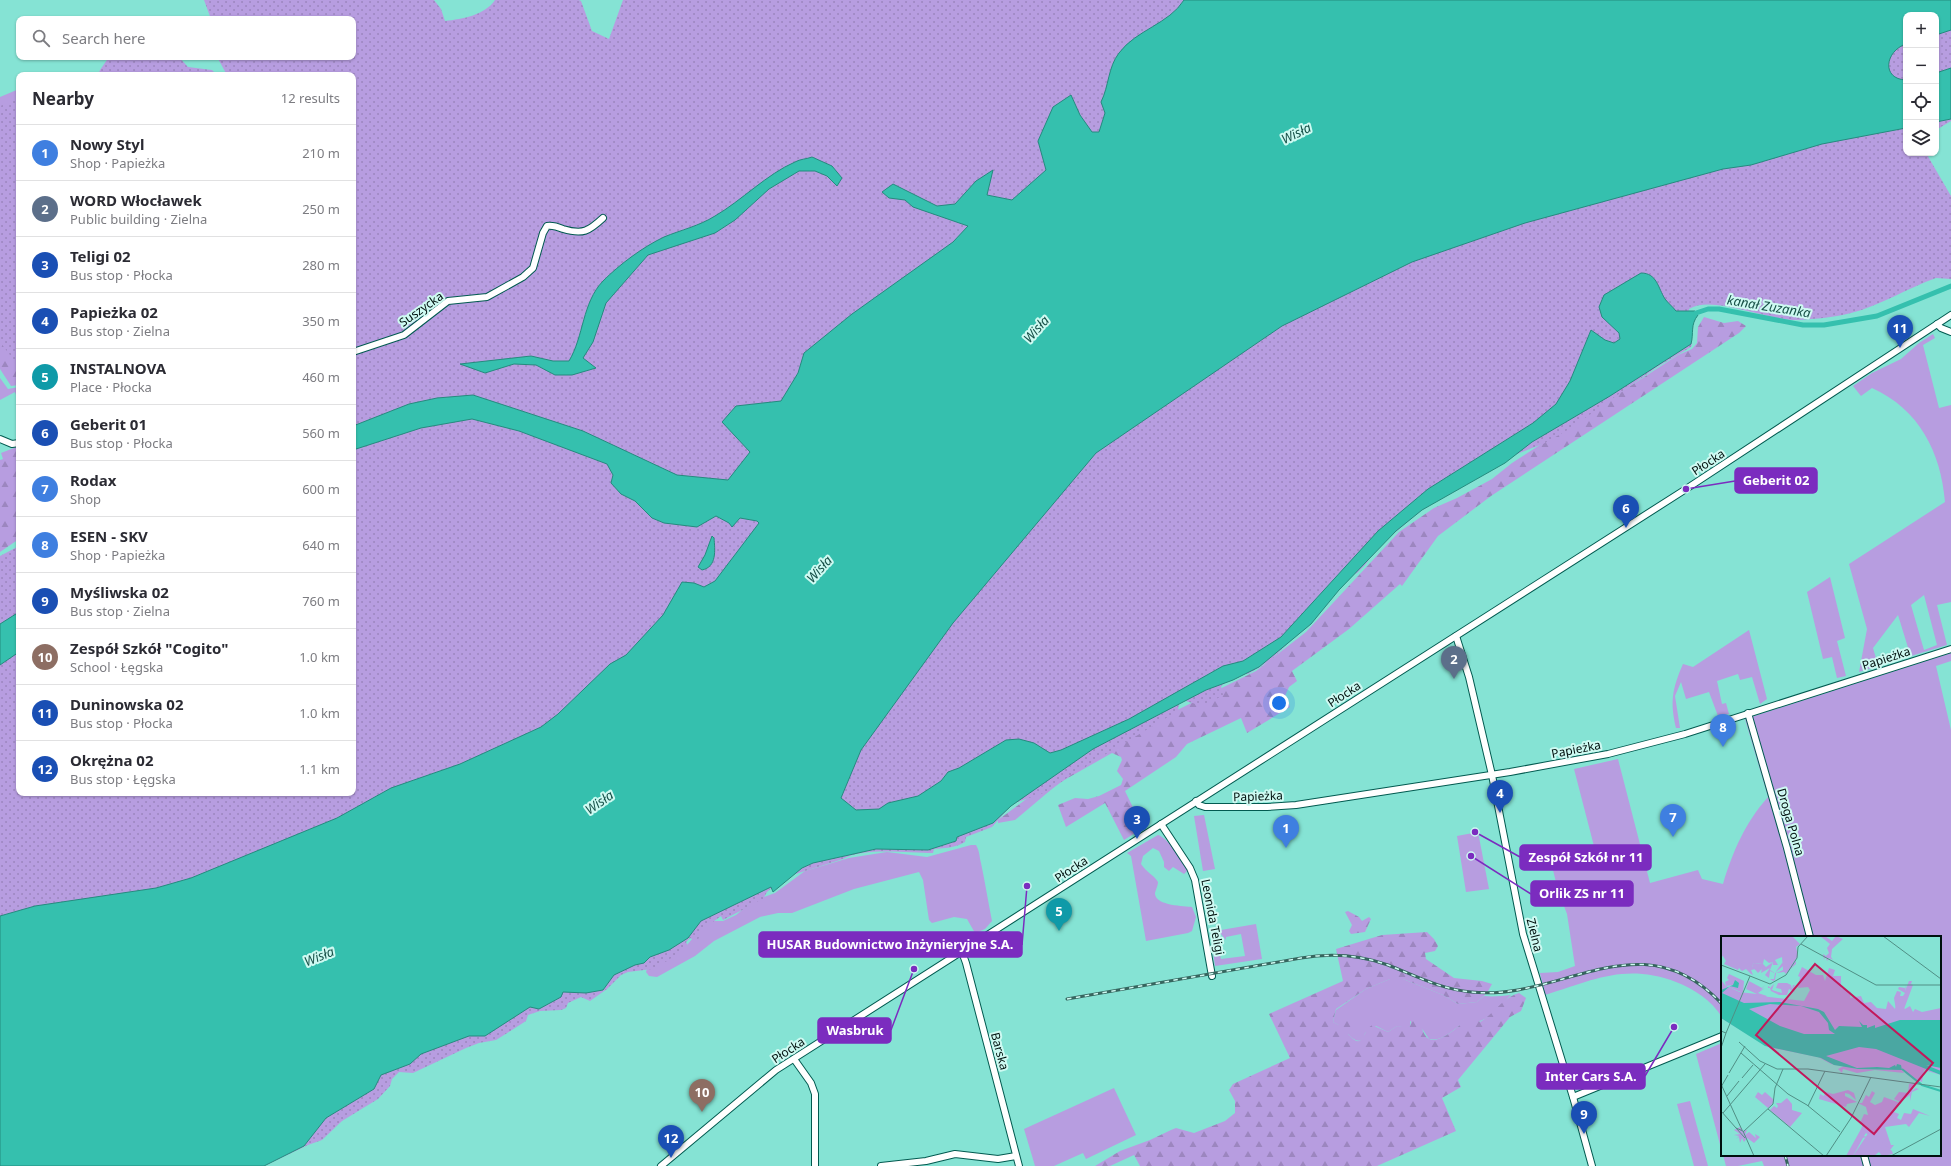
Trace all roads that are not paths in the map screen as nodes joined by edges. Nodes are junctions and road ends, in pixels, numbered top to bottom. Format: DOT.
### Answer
graph roads {
  1 [pos="603,218"];
  2 [pos="1951,315"];
  3 [pos="1937,324"];
  4 [pos="1951,332"];
  5 [pos="356,351"];
  6 [pos="0,439"];
  7 [pos="16,443"];
  8 [pos="1456,636"];
  9 [pos="1951,649"];
  10 [pos="1748,714"];
  11 [pos="1492,775"];
  12 [pos="1196,801"];
  13 [pos="1161,824"];
  14 [pos="1810,936"];
  15 [pos="962,952"];
  16 [pos="1212,976"];
  17 [pos="1721,1036"];
  18 [pos="794,1059"];
  19 [pos="1573,1097"];
  20 [pos="1016,1156"];
  21 [pos="1864,1156"];
  22 [pos="936,1159"];
  23 [pos="661,1166"];
  24 [pos="816,1166"];
  25 [pos="881,1166"];
  26 [pos="938,1166"];
  27 [pos="1018,1166"];
  28 [pos="1592,1166"];
  29 [pos="1867,1166"];
  1 -- 5 [label="street, Suszycka"];
  2 -- 3 [label="street, Płocka"];
  3 -- 4 [label="street"];
  3 -- 8 [label="street, Płocka"];
  6 -- 7 [label="street"];
  8 -- 11 [label="street, Zielna"];
  8 -- 12 [label="street, Płocka"];
  9 -- 10 [label="street, Papieżka"];
  10 -- 11 [label="street, Papieżka"];
  10 -- 14 [label="street, Droga Polna"];
  11 -- 12 [label="street, Papieżka"];
  11 -- 19 [label="street, Zielna"];
  12 -- 13 [label="street, Płocka"];
  13 -- 15 [label="street, Płocka"];
  13 -- 16 [label="street, Leonida Teligi"];
  15 -- 18 [label="street, Płocka"];
  15 -- 20 [label="street, Barska"];
  17 -- 19 [label="street"];
  18 -- 23 [label="street, Płocka"];
  18 -- 24 [label="street"];
  19 -- 28 [label="street, Zielna"];
  20 -- 22 [label="street"];
  20 -- 27 [label="street, Barska"];
  21 -- 29 [label="street"];
  22 -- 25 [label="street"];
  22 -- 26 [label="street"];
}
